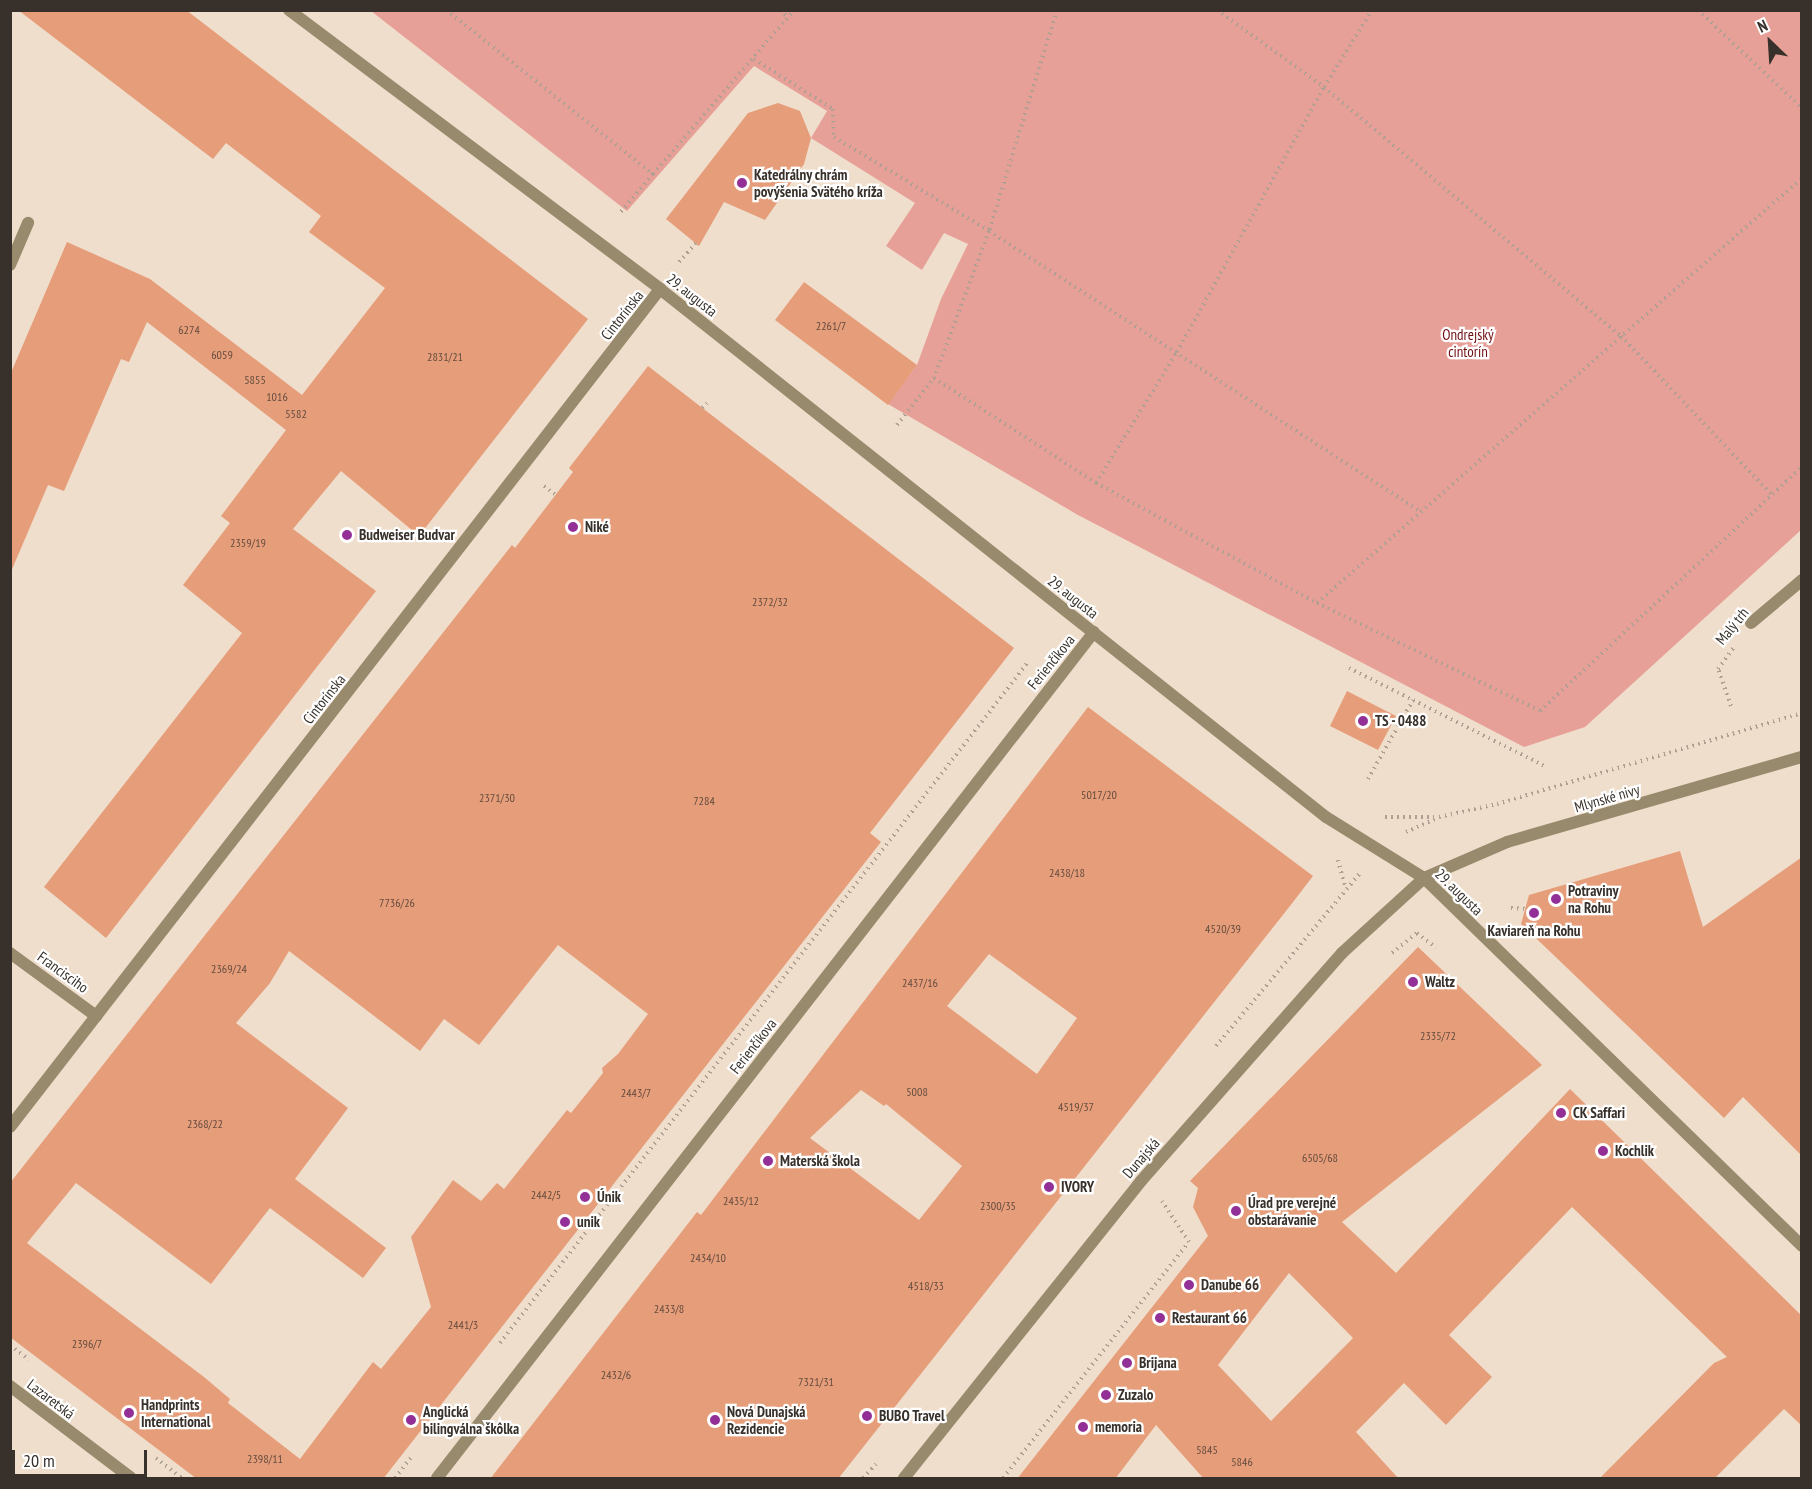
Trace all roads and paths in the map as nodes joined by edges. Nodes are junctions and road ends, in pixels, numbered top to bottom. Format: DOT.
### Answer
graph roads {
  1 [pos="290,10"];
  2 [pos="446,10"];
  3 [pos="780,10"];
  4 [pos="794,10"];
  5 [pos="1057,10"];
  6 [pos="1217,10"];
  7 [pos="1372,10"];
  8 [pos="1698,10"];
  9 [pos="788,18"];
  10 [pos="754,59"];
  11 [pos="1324,87"];
  12 [pos="1802,108"];
  13 [pos="653,174"];
  14 [pos="1802,178"];
  15 [pos="619,214"];
  16 [pos="28,223"];
  17 [pos="989,231"];
  18 [pos="696,243"];
  19 [pos="679,262"];
  20 [pos="10,265"];
  21 [pos="660,289"];
  22 [pos="1621,336"];
  23 [pos="1177,352"];
  24 [pos="934,378"];
  25 [pos="707,403"];
  26 [pos="702,408"];
  27 [pos="897,425"];
  28 [pos="1802,467"];
  29 [pos="1096,483"];
  30 [pos="543,485"];
  31 [pos="1771,494"];
  32 [pos="556,495"];
  33 [pos="1421,512"];
  34 [pos="1802,580"];
  35 [pos="1317,603"];
  36 [pos="1751,622"];
  37 [pos="1094,632"];
  38 [pos="1028,662"];
  39 [pos="1348,668"];
  40 [pos="1413,700"];
  41 [pos="1731,706"];
  42 [pos="1802,757"];
  43 [pos="1545,766"];
  44 [pos="1368,779"];
  45 [pos="1424,878"];
  46 [pos="1511,908"];
  47 [pos="1526,909"];
  48 [pos="1436,948"];
  49 [pos="10,953"];
  50 [pos="1392,953"];
  51 [pos="96,1016"];
  52 [pos="10,1127"];
  53 [pos="1159,1197"];
  54 [pos="1802,1246"];
  55 [pos="493,1352"];
  56 [pos="10,1386"];
  57 [pos="416,1452"];
  58 [pos="131,1479"];
  59 [pos="395,1479"];
  60 [pos="437,1479"];
  61 [pos="904,1479"];
  62 [pos="1003,1479"];
  1 -- 21 [label="street, 29. augusta"];
  2 -- 13 [label="path"];
  3 -- 9 [label="path"];
  4 -- 9 [label="path"];
  5 -- 17 [label="path"];
  6 -- 11 [label="path"];
  7 -- 11 [label="path"];
  8 -- 12 [label="path"];
  9 -- 10 [label="path"];
  10 -- 13 [label="path"];
  10 -- 17 [label="path"];
  11 -- 22 [label="path"];
  11 -- 23 [label="path"];
  13 -- 15 [label="path"];
  14 -- 22 [label="path"];
  16 -- 20 [label="street"];
  17 -- 23 [label="path"];
  17 -- 24 [label="path"];
  18 -- 19 [label="path"];
  21 -- 37 [label="street, 29. augusta"];
  21 -- 51 [label="street, Cintorínska"];
  22 -- 31 [label="path"];
  22 -- 33 [label="path"];
  23 -- 29 [label="path"];
  23 -- 33 [label="path"];
  24 -- 27 [label="path"];
  24 -- 29 [label="path"];
  25 -- 26 [label="path"];
  28 -- 31 [label="path"];
  29 -- 35 [label="path"];
  30 -- 32 [label="path"];
  31 -- 35 [label="path"];
  33 -- 35 [label="path"];
  34 -- 36 [label="street, Malý trh"];
  36 -- 41 [label="path, Malý trh"];
  37 -- 45 [label="street, 29. augusta"];
  37 -- 60 [label="street, Ferienčíkova"];
  38 -- 55 [label="path"];
  39 -- 40 [label="path"];
  40 -- 43 [label="path"];
  40 -- 44 [label="path"];
  42 -- 45 [label="street, Mlynské nivy"];
  45 -- 54 [label="street, 29. augusta"];
  45 -- 61 [label="street, Dunajská"];
  46 -- 47 [label="path"];
  48 -- 50 [label="path"];
  49 -- 51 [label="street, Francisciho"];
  51 -- 52 [label="street, Cintorínska"];
  53 -- 62 [label="path"];
  56 -- 58 [label="street, Lazaretská"];
  57 -- 59 [label="path"];
}
